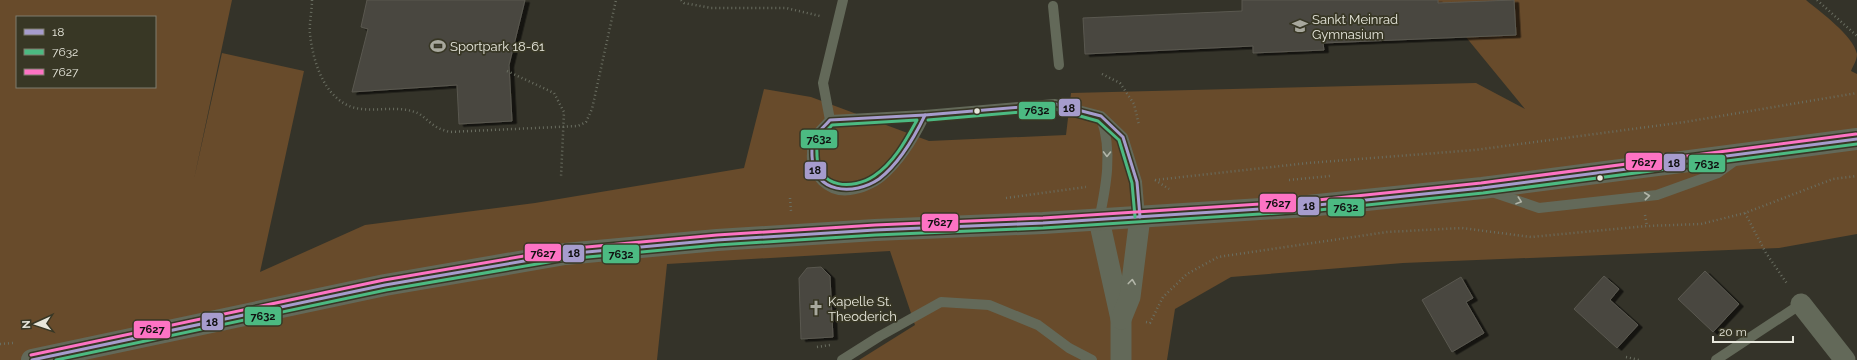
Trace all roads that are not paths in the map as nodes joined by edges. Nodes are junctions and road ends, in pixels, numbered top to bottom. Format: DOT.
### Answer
graph roads {
  1 [pos="843,0"];
  2 [pos="1053,6"];
  3 [pos="1059,65"];
  4 [pos="925,115"];
  5 [pos="1101,116"];
  6 [pos="830,120"];
  7 [pos="1857,139"];
  8 [pos="1744,154"];
  9 [pos="1482,188"];
  10 [pos="1140,218"];
  11 [pos="1099,220"];
  12 [pos="1801,304"];
  13 [pos="1121,319"];
  14 [pos="32,360"];
  15 [pos="842,360"];
  16 [pos="1092,360"];
  17 [pos="1121,360"];
  18 [pos="1716,360"];
  19 [pos="1845,360"];
  1 -- 6 [label="lane"];
  2 -- 3 [label="lane"];
  4 -- 5 [label="lane"];
  4 -- 6 [label="lane"];
  4 -- 6 [label="lane"];
  5 -- 10 [label="lane"];
  5 -- 11 [label="lane, one-way"];
  7 -- 8 [label="street"];
  8 -- 9 [label="street"];
  9 -- 8 [label="lane, one-way"];
  9 -- 10 [label="street"];
  10 -- 11 [label="street"];
  13 -- 10 [label="street, one-way"];
  11 -- 13 [label="street"];
  11 -- 14 [label="street"];
  12 -- 18 [label="lane"];
  12 -- 19 [label="street"];
  13 -- 17 [label="street"];
  15 -- 16 [label="lane"];
}
